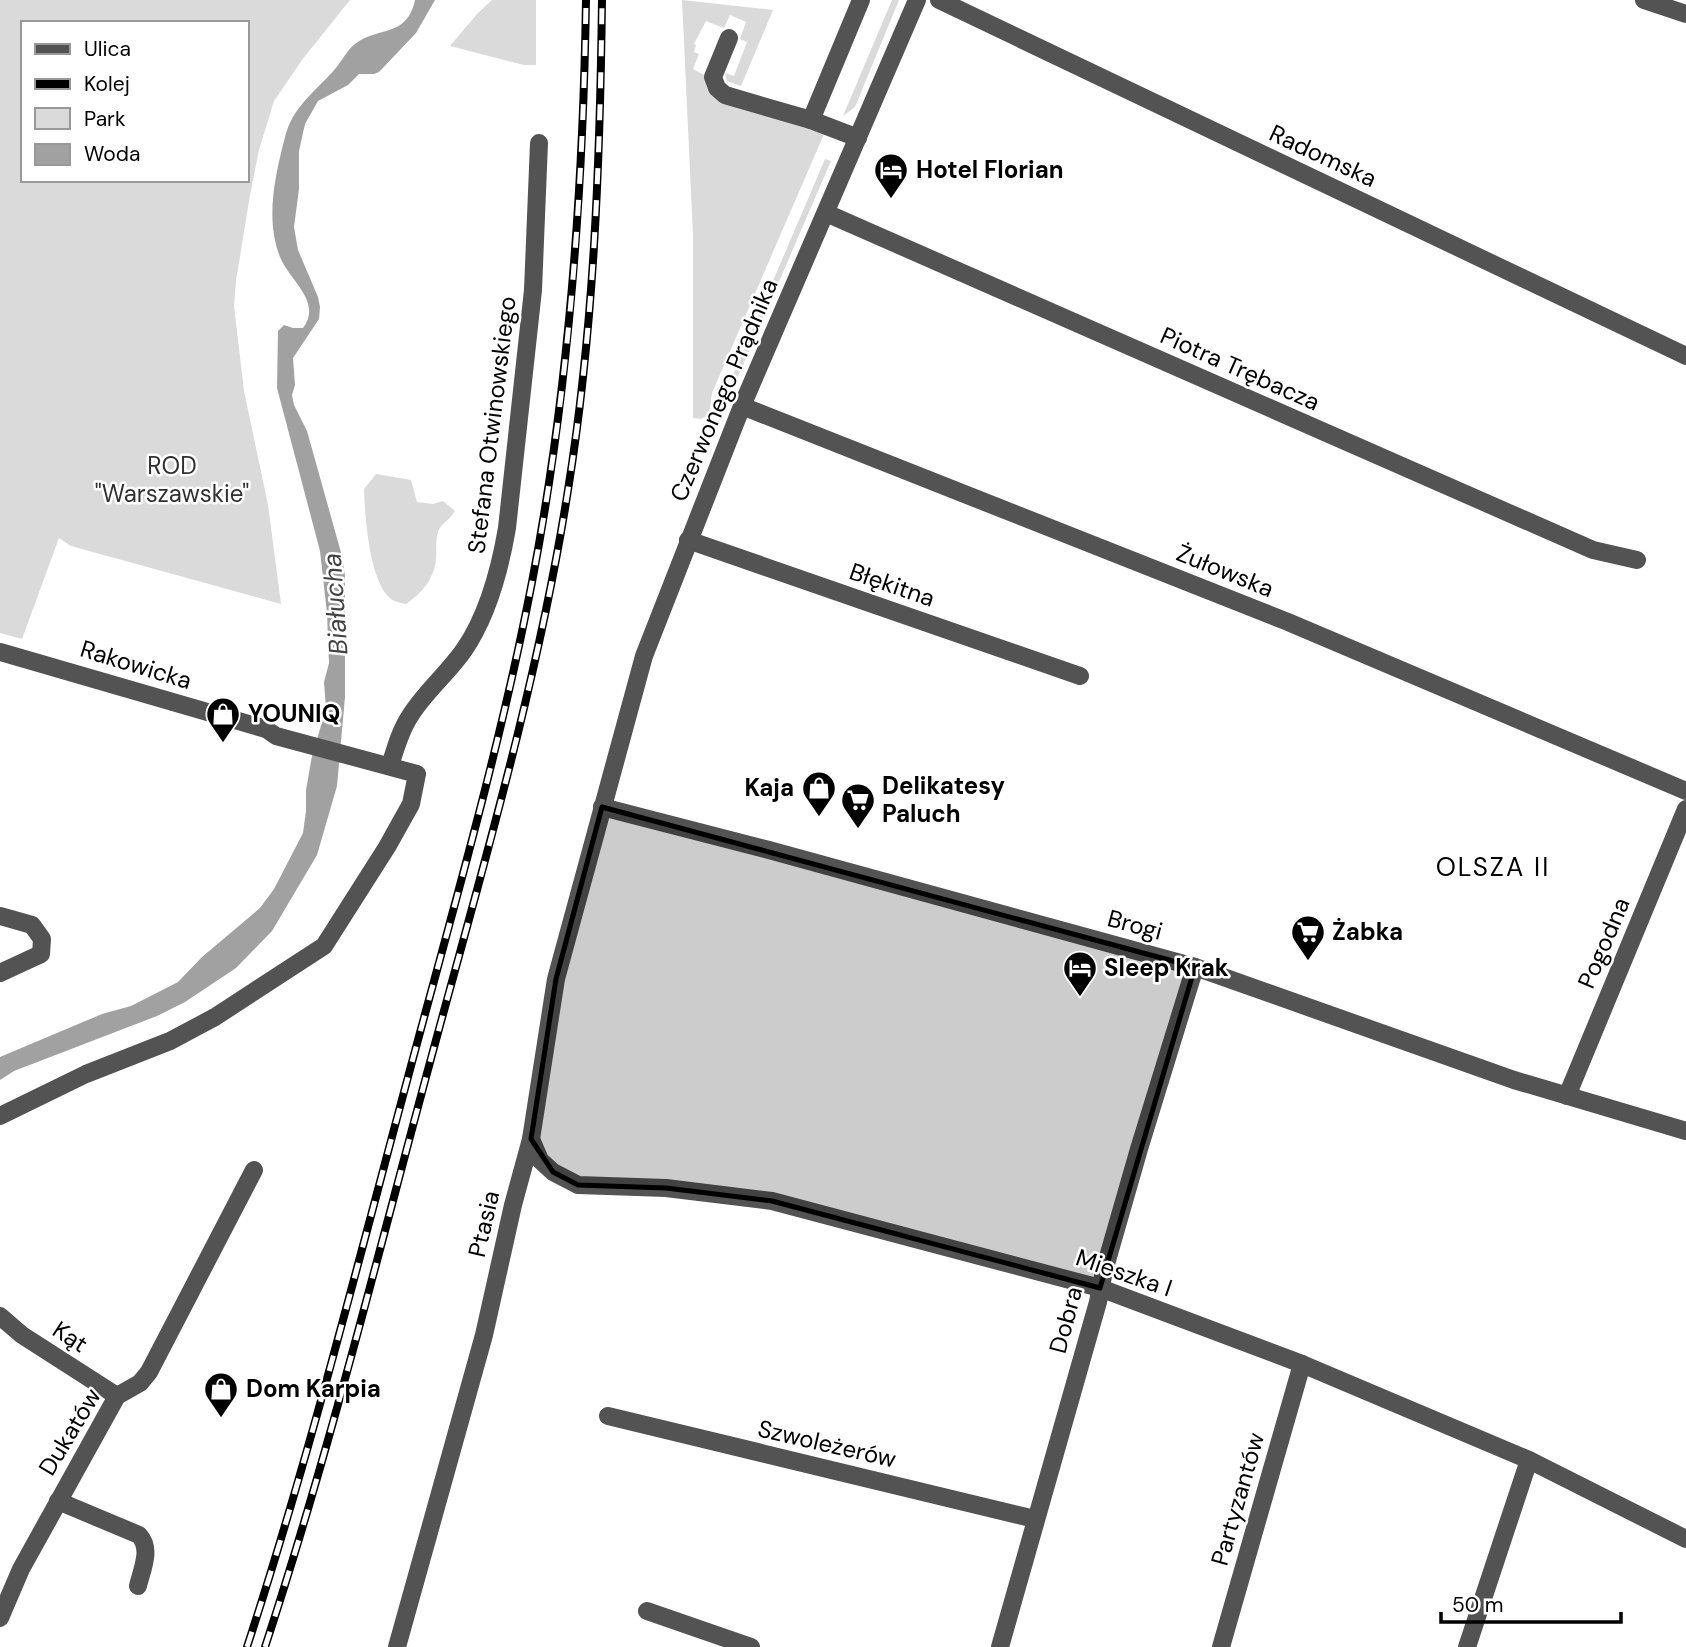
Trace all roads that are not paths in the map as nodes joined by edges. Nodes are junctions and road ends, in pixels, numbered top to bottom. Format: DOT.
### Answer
graph roads {
  1 [pos="861,0"];
  2 [pos="917,0"];
  3 [pos="939,0"];
  4 [pos="1644,0"];
  5 [pos="1686,13"];
  6 [pos="729,38"];
  7 [pos="811,120"];
  8 [pos="858,138"];
  9 [pos="539,143"];
  10 [pos="825,213"];
  11 [pos="1686,356"];
  12 [pos="742,406"];
  13 [pos="688,540"];
  14 [pos="1637,560"];
  15 [pos="0,652"];
  16 [pos="1080,676"];
  17 [pos="383,765"];
  18 [pos="1686,791"];
  19 [pos="602,807"];
  20 [pos="1686,809"];
  21 [pos="0,916"];
  22 [pos="1195,967"];
  23 [pos="0,973"];
  24 [pos="1567,1096"];
  25 [pos="0,1116"];
  26 [pos="1686,1131"];
  27 [pos="531,1139"];
  28 [pos="254,1170"];
  29 [pos="1100,1288"];
  30 [pos="0,1316"];
  31 [pos="1302,1364"];
  32 [pos="117,1396"];
  33 [pos="608,1416"];
  34 [pos="1529,1460"];
  35 [pos="58,1501"];
  36 [pos="1035,1519"];
  37 [pos="1686,1539"];
  38 [pos="138,1586"];
  39 [pos="647,1611"];
  40 [pos="0,1618"];
  41 [pos="397,1647"];
  42 [pos="751,1647"];
  43 [pos="1000,1647"];
  44 [pos="1221,1647"];
  45 [pos="1467,1647"];
  1 -- 7 [label="street"];
  2 -- 8 [label="street, Czerwonego Prądnika"];
  3 -- 11 [label="street, Radomska"];
  4 -- 5 [label="street"];
  6 -- 7 [label="street"];
  7 -- 8 [label="street"];
  8 -- 10 [label="street, Czerwonego Prądnika"];
  9 -- 17 [label="street, Stefana Otwinowskiego"];
  10 -- 12 [label="street, Czerwonego Prądnika"];
  10 -- 14 [label="street, Piotra Trębacza"];
  12 -- 13 [label="street, Czerwonego Prądnika"];
  12 -- 18 [label="street, Żułowska"];
  13 -- 16 [label="street, Błękitna"];
  13 -- 19 [label="street, Czerwonego Prądnika"];
  15 -- 17 [label="street, Rakowicka"];
  17 -- 25 [label="street, Rakowicka"];
  19 -- 22 [label="street, Brogi"];
  19 -- 27 [label="street, Ptasia"];
  20 -- 24 [label="street, Pogodna"];
  21 -- 23 [label="street"];
  22 -- 24 [label="street, Brogi"];
  22 -- 29 [label="street, Dobra"];
  24 -- 26 [label="street, Brogi"];
  27 -- 29 [label="street, Mieszka I"];
  27 -- 41 [label="street, Ptasia"];
  28 -- 32 [label="street, Dukatów"];
  29 -- 31 [label="street, Mieszka I"];
  29 -- 36 [label="street, Dobra"];
  30 -- 32 [label="street, Kąt"];
  31 -- 34 [label="street, Mieszka I"];
  31 -- 44 [label="street, Partyzantów"];
  32 -- 35 [label="street, Dukatów"];
  33 -- 36 [label="street, Szwoleżerów"];
  34 -- 37 [label="street, Mieszka I"];
  34 -- 45 [label="street"];
  35 -- 38 [label="street"];
  35 -- 40 [label="street, Dukatów"];
  36 -- 43 [label="street, Dobra"];
  39 -- 42 [label="street"];
}
